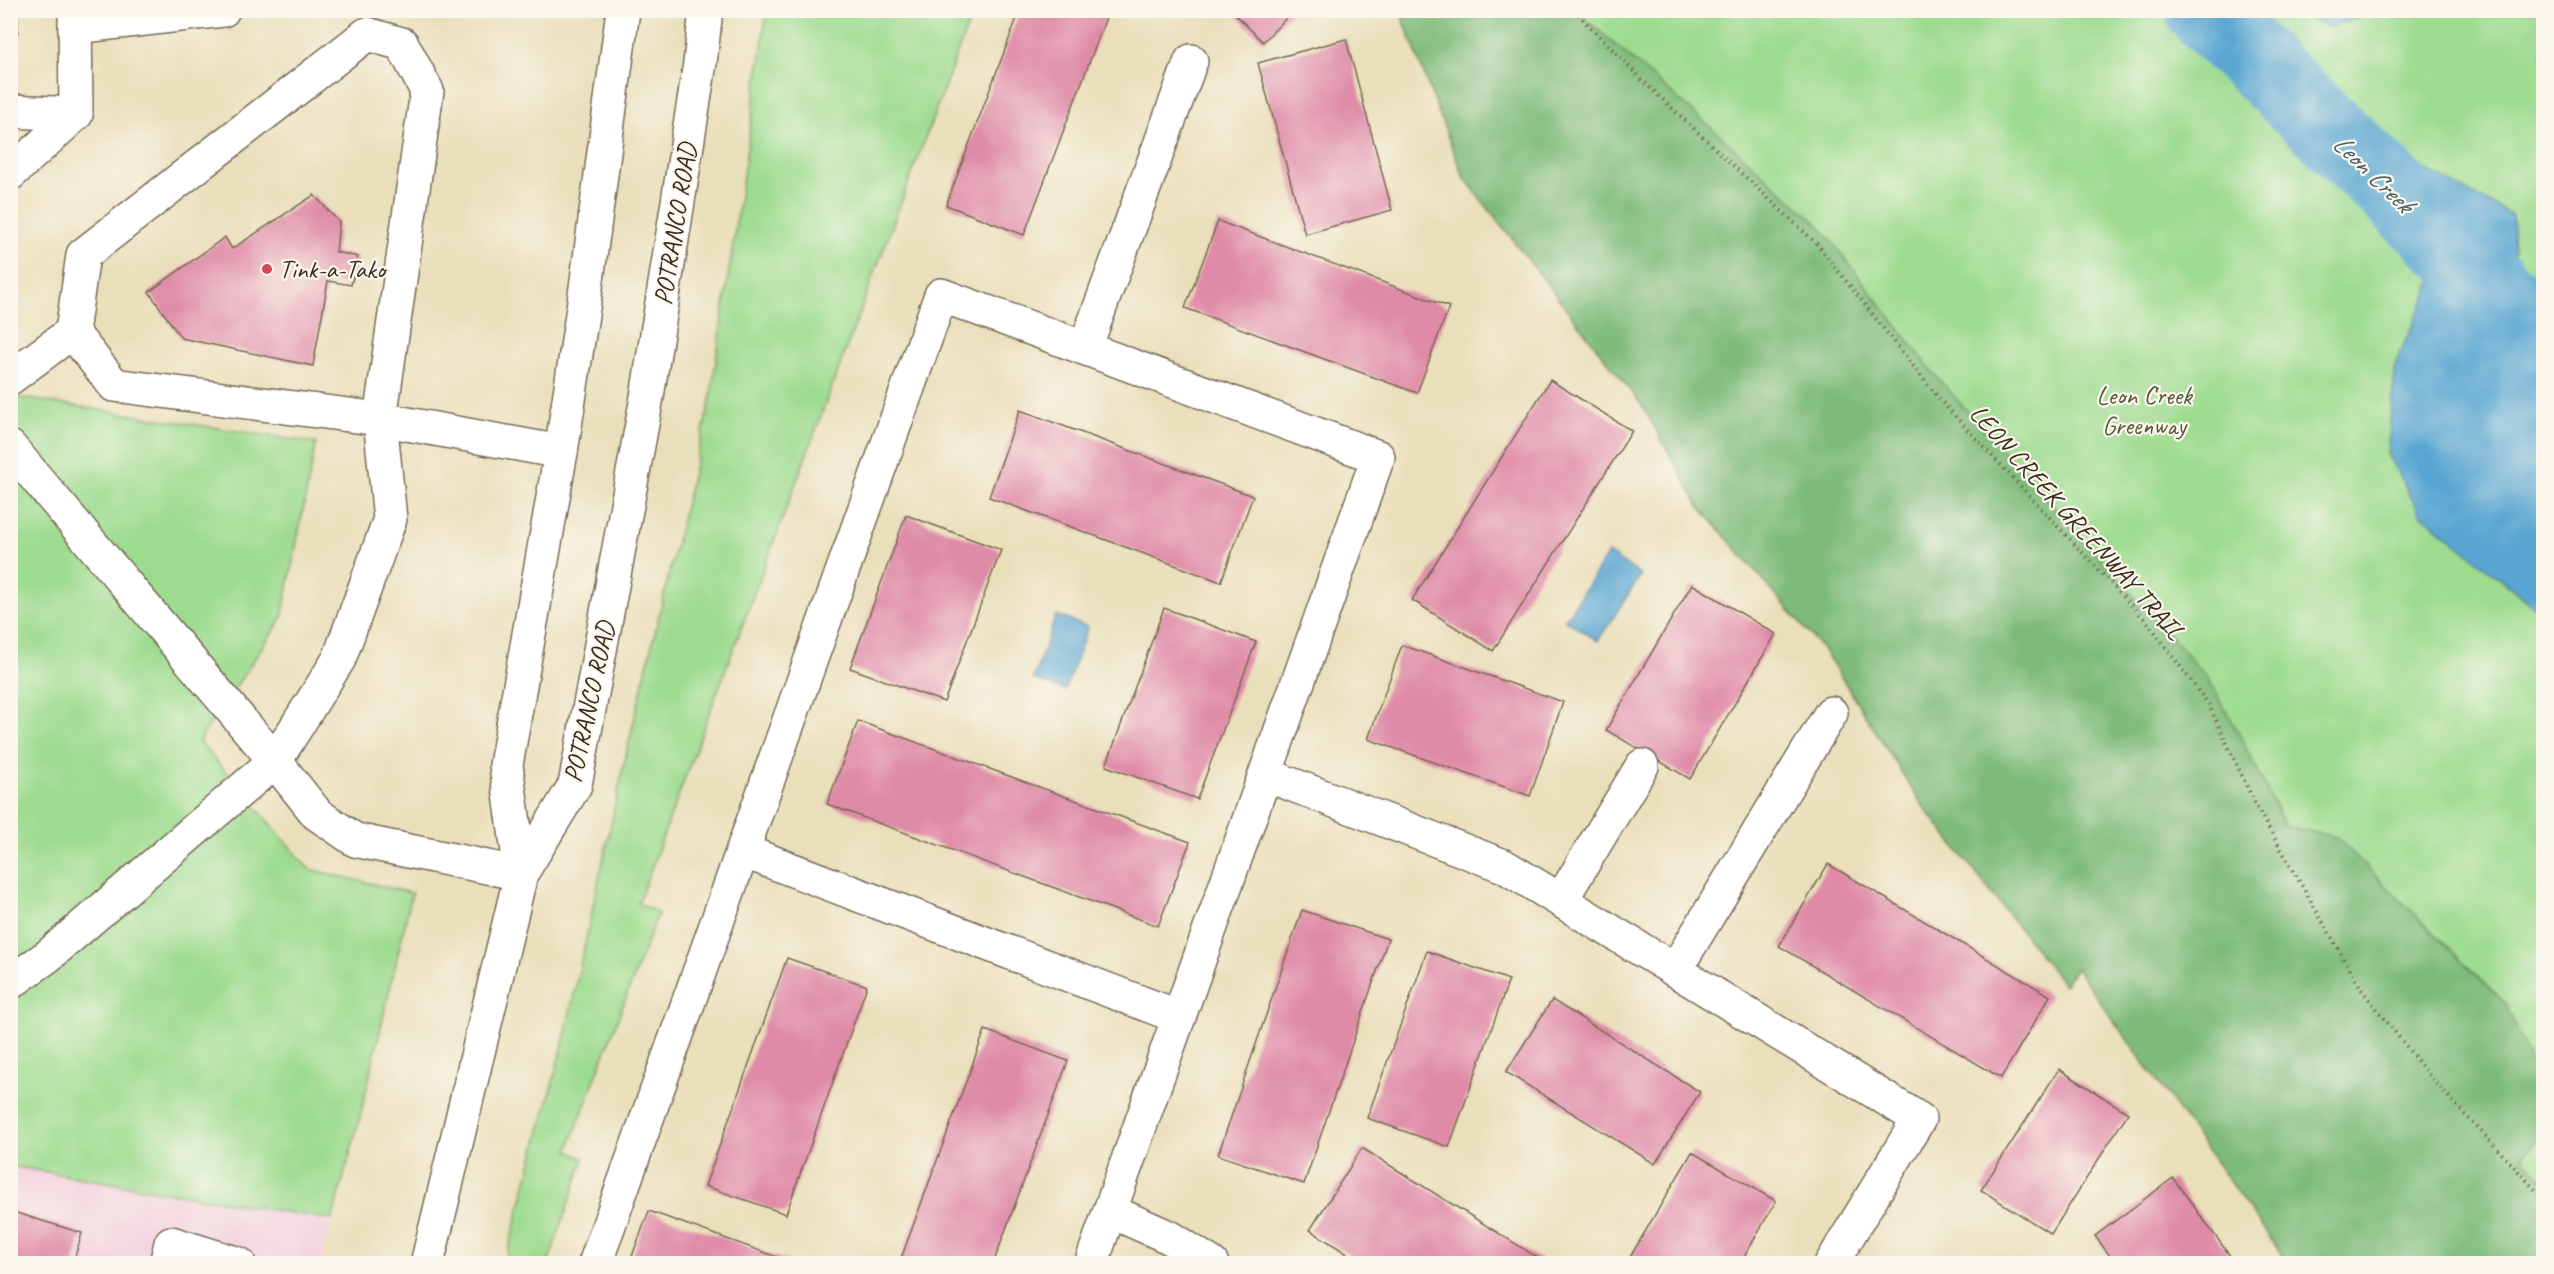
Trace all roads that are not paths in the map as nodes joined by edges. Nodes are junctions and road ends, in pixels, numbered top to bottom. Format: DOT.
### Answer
graph roads {
  1 [pos="223,10"];
  2 [pos="606,10"];
  3 [pos="623,10"];
  4 [pos="706,10"];
  5 [pos="723,10"];
  6 [pos="75,19"];
  7 [pos="1191,61"];
  8 [pos="617,62"];
  9 [pos="700,63"];
  10 [pos="10,111"];
  11 [pos="76,114"];
  12 [pos="10,174"];
  13 [pos="72,332"];
  14 [pos="1085,348"];
  15 [pos="10,378"];
  16 [pos="380,419"];
  17 [pos="10,447"];
  18 [pos="561,452"];
  19 [pos="1831,713"];
  20 [pos="275,761"];
  21 [pos="1642,766"];
  22 [pos="1267,775"];
  23 [pos="743,851"];
  24 [pos="521,874"];
  25 [pos="1561,900"];
  26 [pos="1675,970"];
  27 [pos="10,983"];
  28 [pos="1179,1017"];
  29 [pos="1110,1211"];
  30 [pos="166,1263"];
  31 [pos="239,1263"];
  32 [pos="427,1263"];
  33 [pos="595,1263"];
  34 [pos="1091,1263"];
  35 [pos="1212,1263"];
  36 [pos="1831,1263"];
  1 -- 6 [label="main road"];
  2 -- 8 [label="main road"];
  3 -- 8 [label="main road"];
  4 -- 9 [label="main road, POTRANCO ROAD"];
  5 -- 9 [label="main road"];
  6 -- 11 [label="main road"];
  7 -- 14 [label="main road"];
  8 -- 18 [label="main road"];
  9 -- 24 [label="main road, POTRANCO ROAD"];
  10 -- 11 [label="main road"];
  11 -- 12 [label="main road"];
  13 -- 15 [label="main road"];
  13 -- 16 [label="main road"];
  13 -- 16 [label="main road"];
  14 -- 22 [label="main road"];
  14 -- 23 [label="main road"];
  16 -- 18 [label="main road"];
  16 -- 20 [label="main road"];
  17 -- 20 [label="main road"];
  18 -- 24 [label="main road"];
  19 -- 26 [label="main road"];
  20 -- 24 [label="main road"];
  20 -- 27 [label="main road"];
  21 -- 25 [label="main road"];
  22 -- 25 [label="main road"];
  22 -- 28 [label="main road"];
  23 -- 28 [label="main road"];
  23 -- 33 [label="main road"];
  24 -- 32 [label="main road"];
  25 -- 26 [label="main road"];
  26 -- 36 [label="main road"];
  28 -- 29 [label="main road"];
  29 -- 34 [label="main road"];
  29 -- 35 [label="main road"];
  30 -- 31 [label="main road"];
}
